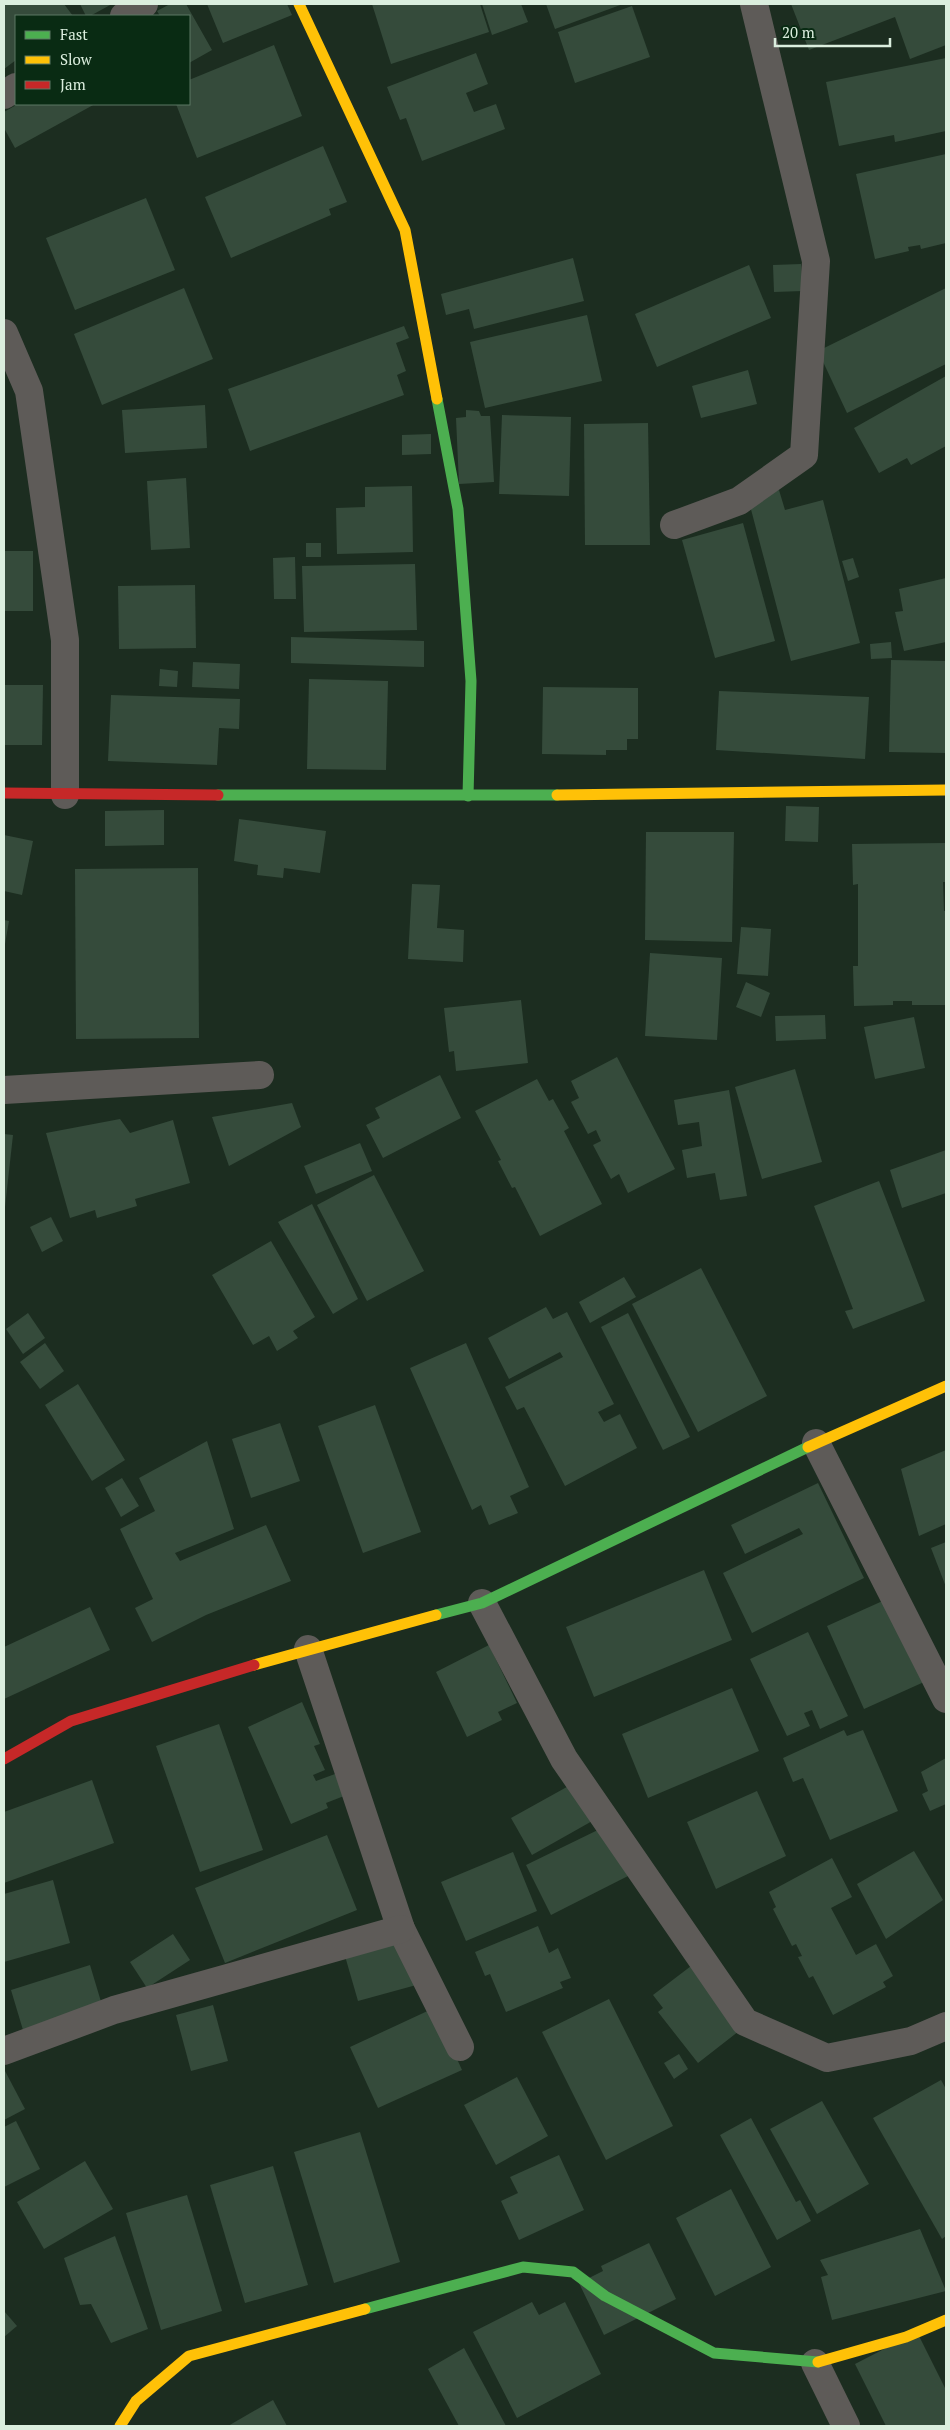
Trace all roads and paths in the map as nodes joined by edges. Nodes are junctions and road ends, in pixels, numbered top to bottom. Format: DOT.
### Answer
graph roads {
  1 [pos="144,4"];
  2 [pos="299,4"];
  3 [pos="754,4"];
  4 [pos="126,15"];
  5 [pos="15,88"];
  6 [pos="4,95"];
  7 [pos="4,334"];
  8 [pos="674,525"];
  9 [pos="946,790"];
  10 [pos="4,792"];
  11 [pos="65,795"];
  12 [pos="468,796"];
  13 [pos="260,1075"];
  14 [pos="4,1090"];
  15 [pos="946,1386"];
  16 [pos="816,1443"];
  17 [pos="482,1603"];
  18 [pos="308,1649"];
  19 [pos="946,1699"];
  20 [pos="4,1759"];
  21 [pos="401,1929"];
  22 [pos="946,2026"];
  23 [pos="460,2047"];
  24 [pos="4,2051"];
  25 [pos="946,2320"];
  26 [pos="815,2363"];
  27 [pos="120,2426"];
  28 [pos="846,2426"];
  1 -- 4 [label="street"];
  2 -- 12 [label="street"];
  3 -- 8 [label="street"];
  5 -- 6 [label="street"];
  7 -- 11 [label="street"];
  9 -- 12 [label="street"];
  10 -- 11 [label="street"];
  11 -- 12 [label="street"];
  13 -- 14 [label="street"];
  15 -- 16 [label="street"];
  16 -- 17 [label="street"];
  16 -- 19 [label="street"];
  17 -- 18 [label="street"];
  17 -- 22 [label="street"];
  18 -- 20 [label="street"];
  18 -- 21 [label="street"];
  21 -- 23 [label="street"];
  21 -- 24 [label="street"];
  25 -- 26 [label="street"];
  26 -- 27 [label="street"];
  26 -- 28 [label="street"];
}
